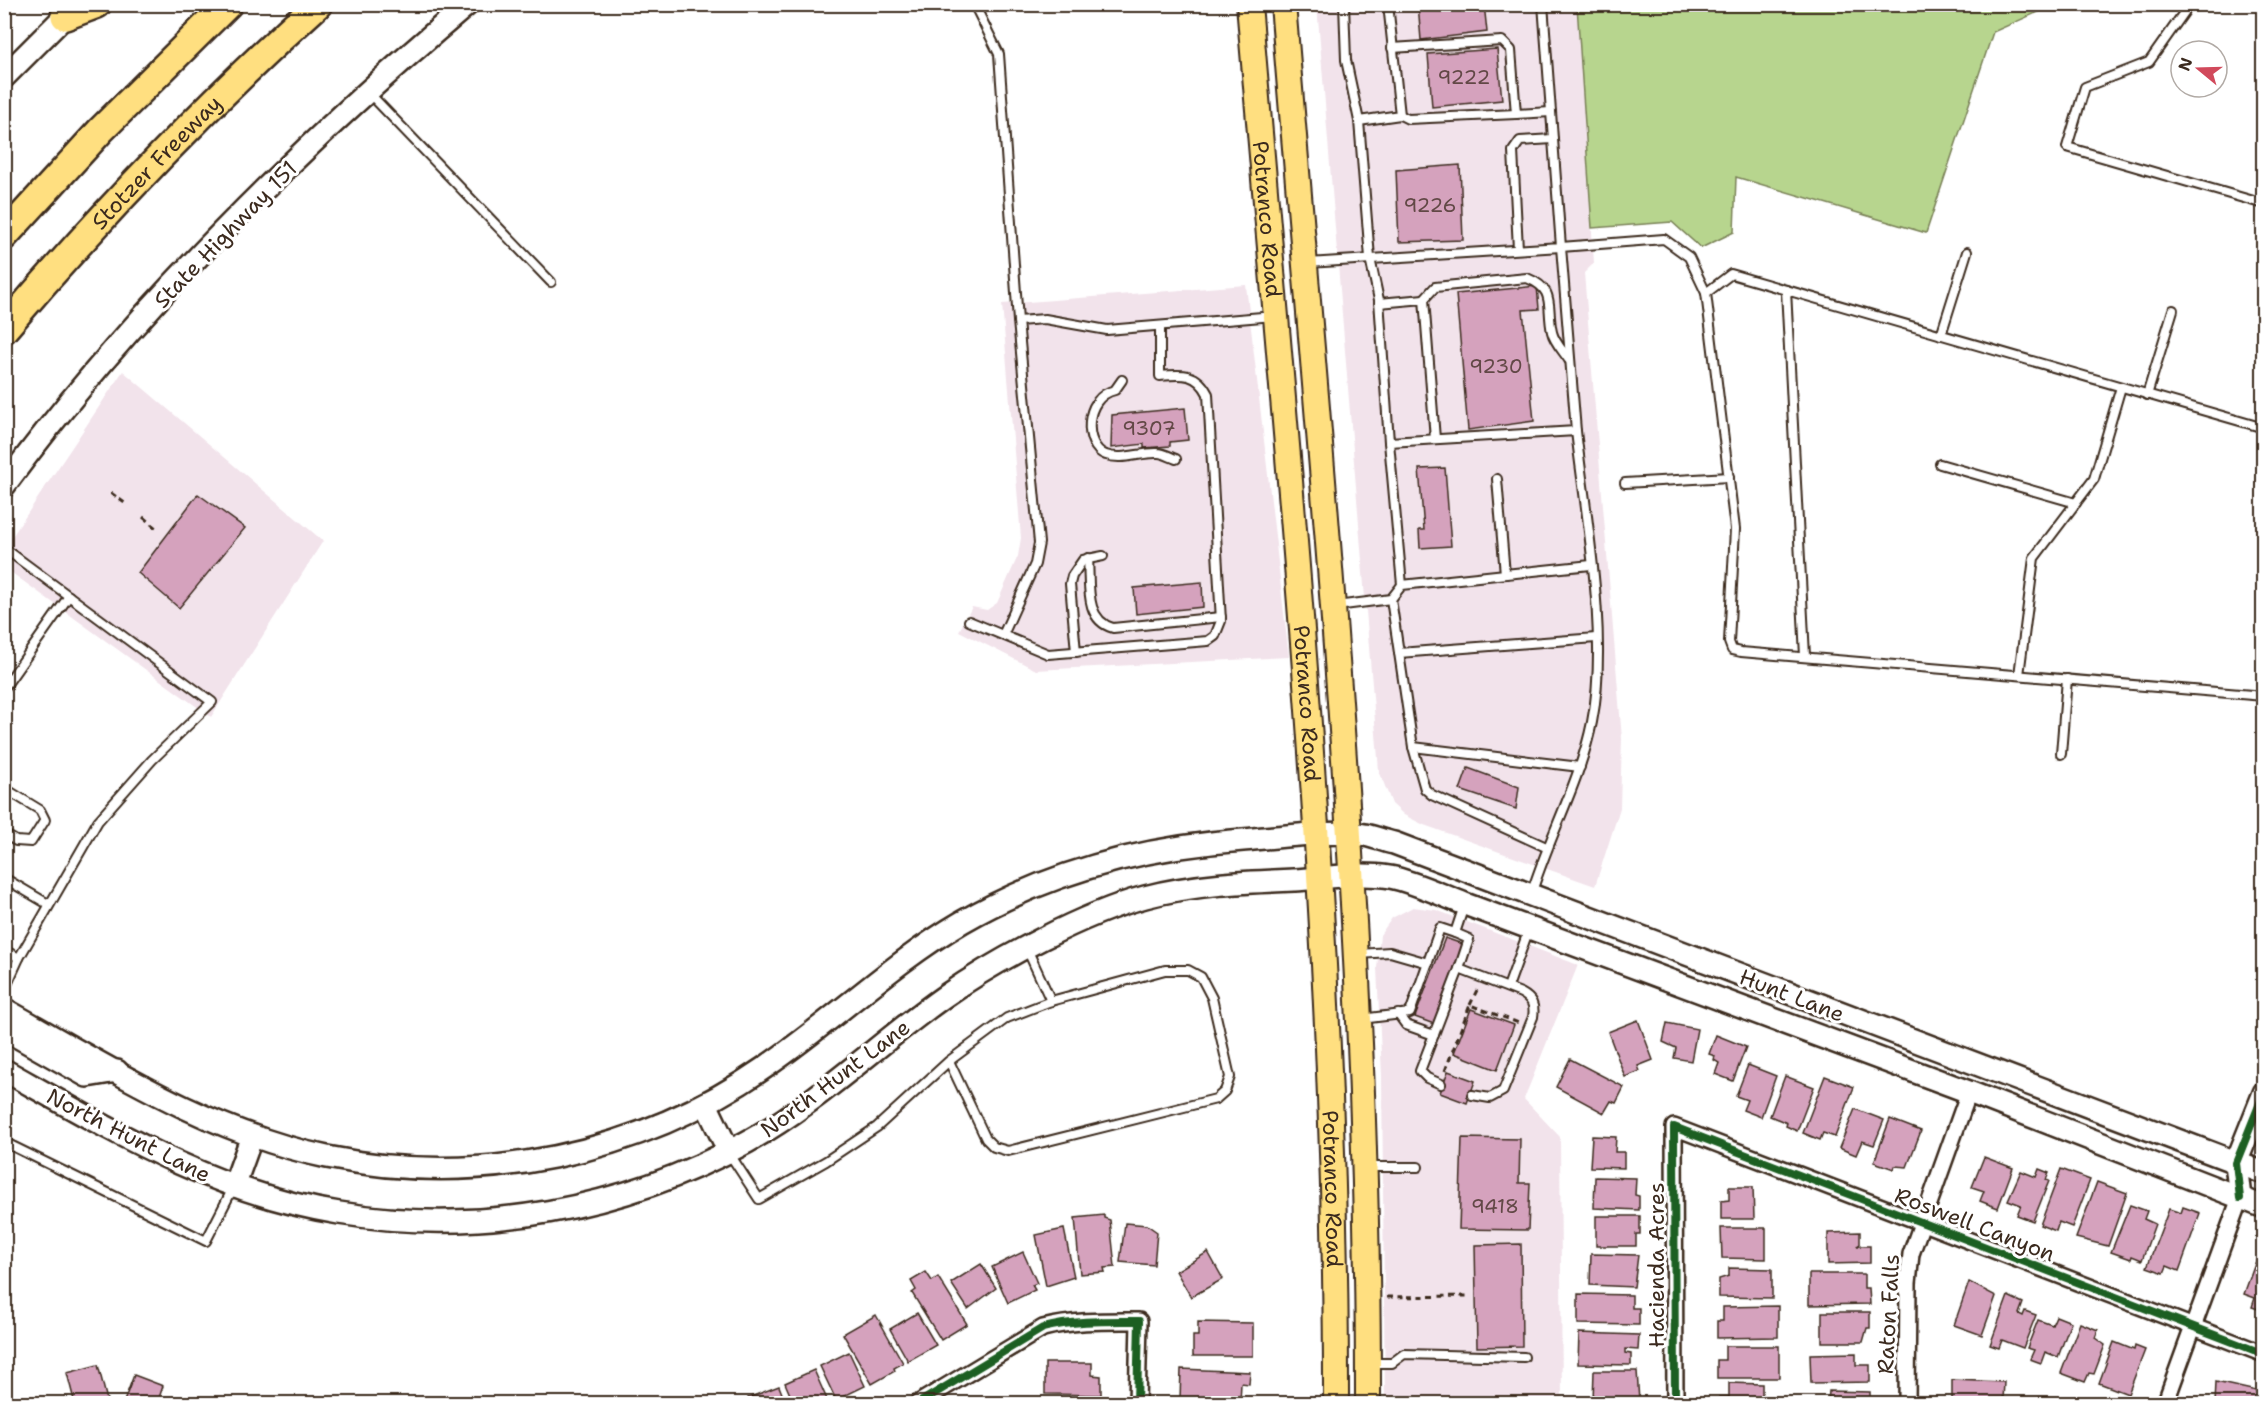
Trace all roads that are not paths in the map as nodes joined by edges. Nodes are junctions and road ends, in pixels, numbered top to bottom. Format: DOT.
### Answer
graph roads {
  1 [pos="97,4"];
  2 [pos="228,4"];
  3 [pos="318,4"];
  4 [pos="468,4"];
  5 [pos="974,4"];
  6 [pos="1249,4"];
  7 [pos="1283,4"];
  8 [pos="1344,4"];
  9 [pos="1388,4"];
  10 [pos="1543,4"];
  11 [pos="2190,4"];
  12 [pos="71,10"];
  13 [pos="1392,48"];
  14 [pos="4,77"];
  15 [pos="1255,80"];
  16 [pos="368,92"];
  17 [pos="1551,112"];
  18 [pos="1516,114"];
  19 [pos="1400,115"];
  20 [pos="1359,121"];
  21 [pos="1553,139"];
  22 [pos="2264,204"];
  23 [pos="4,236"];
  24 [pos="1561,247"];
  25 [pos="1518,249"];
  26 [pos="1966,252"];
  27 [pos="1370,258"];
  28 [pos="1304,263"];
  29 [pos="551,282"];
  30 [pos="1786,290"];
  31 [pos="1706,293"];
  32 [pos="1424,299"];
  33 [pos="1379,303"];
  34 [pos="2173,310"];
  35 [pos="1275,316"];
  36 [pos="1018,321"];
  37 [pos="1160,327"];
  38 [pos="4,329"];
  39 [pos="1941,335"];
  40 [pos="1570,361"];
  41 [pos="1122,380"];
  42 [pos="2121,387"];
  43 [pos="2146,394"];
  44 [pos="2264,428"];
  45 [pos="1576,431"];
  46 [pos="1435,439"];
  47 [pos="1389,442"];
  48 [pos="1176,459"];
  49 [pos="1940,464"];
  50 [pos="1729,477"];
  51 [pos="1497,479"];
  52 [pos="1625,483"];
  53 [pos="4,486"];
  54 [pos="2076,503"];
  55 [pos="1323,506"];
  56 [pos="4,548"];
  57 [pos="1103,556"];
  58 [pos="1088,558"];
  59 [pos="1591,565"];
  60 [pos="1505,574"];
  61 [pos="1402,585"];
  62 [pos="69,596"];
  63 [pos="1391,599"];
  64 [pos="1331,606"];
  65 [pos="1221,617"];
  66 [pos="969,621"];
  67 [pos="1003,635"];
  68 [pos="1596,638"];
  69 [pos="1076,652"];
  70 [pos="1399,653"];
  71 [pos="1805,656"];
  72 [pos="2019,675"];
  73 [pos="2067,679"];
  74 [pos="4,688"];
  75 [pos="2264,696"];
  76 [pos="1413,747"];
  77 [pos="2061,754"];
  78 [pos="1580,767"];
  79 [pos="4,788"];
  80 [pos="4,834"];
  81 [pos="1348,834"];
  82 [pos="1316,836"];
  83 [pos="1546,847"];
  84 [pos="1351,876"];
  85 [pos="4,878"];
  86 [pos="1319,878"];
  87 [pos="1531,896"];
  88 [pos="48,904"];
  89 [pos="1465,904"];
  90 [pos="1530,928"];
  91 [pos="1455,933"];
  92 [pos="1578,946"];
  93 [pos="1027,949"];
  94 [pos="4,950"];
  95 [pos="1356,954"];
  96 [pos="19,958"];
  97 [pos="1428,963"];
  98 [pos="1717,966"];
  99 [pos="1459,969"];
  100 [pos="1508,987"];
  101 [pos="4,991"];
  102 [pos="1051,1001"];
  103 [pos="4,1009"];
  104 [pos="1398,1014"];
  105 [pos="1359,1019"];
  106 [pos="4,1029"];
  107 [pos="1434,1035"];
  108 [pos="949,1061"];
  109 [pos="4,1070"];
  110 [pos="117,1071"];
  111 [pos="1441,1083"];
  112 [pos="1969,1092"];
  113 [pos="2264,1093"];
  114 [pos="1472,1095"];
  115 [pos="706,1104"];
  116 [pos="1674,1127"];
  117 [pos="252,1137"];
  118 [pos="4,1142"];
  119 [pos="729,1152"];
  120 [pos="2236,1163"];
  121 [pos="1365,1167"];
  122 [pos="1418,1167"];
  123 [pos="1331,1168"];
  124 [pos="2264,1173"];
  125 [pos="2264,1181"];
  126 [pos="234,1186"];
  127 [pos="2240,1198"];
  128 [pos="2264,1207"];
  129 [pos="1333,1208"];
  130 [pos="1920,1223"];
  131 [pos="2194,1327"];
  132 [pos="2264,1354"];
  133 [pos="1524,1357"];
  134 [pos="1368,1363"];
  135 [pos="1337,1400"];
  136 [pos="917,1404"];
  137 [pos="1137,1404"];
  138 [pos="1368,1404"];
  139 [pos="1675,1404"];
  140 [pos="1907,1404"];
  141 [pos="2165,1404"];
  1 -- 12 [label="highway"];
  2 -- 23 [label="highway"];
  3 -- 38 [label="highway, Stotzer Freeway"];
  4 -- 16 [label="main road, State Highway 151"];
  5 -- 36 [label="lane"];
  6 -- 15 [label="main road, Potranco Road"];
  7 -- 28 [label="main road, Potranco Road"];
  8 -- 20 [label="lane"];
  9 -- 13 [label="lane"];
  10 -- 17 [label="lane"];
  11 -- 22 [label="lane"];
  12 -- 14 [label="main road"];
  13 -- 18 [label="lane"];
  13 -- 19 [label="lane"];
  15 -- 28 [label="main road"];
  15 -- 35 [label="main road, Potranco Road"];
  16 -- 29 [label="lane"];
  16 -- 53 [label="main road, State Highway 151"];
  17 -- 18 [label="lane"];
  17 -- 21 [label="lane"];
  18 -- 19 [label="lane"];
  19 -- 20 [label="lane"];
  20 -- 27 [label="lane"];
  21 -- 24 [label="lane"];
  21 -- 25 [label="lane"];
  24 -- 25 [label="lane"];
  24 -- 31 [label="lane"];
  24 -- 40 [label="lane"];
  25 -- 27 [label="lane"];
  26 -- 39 [label="lane"];
  27 -- 28 [label="lane"];
  27 -- 33 [label="lane"];
  28 -- 55 [label="main road, Potranco Road"];
  30 -- 31 [label="lane"];
  30 -- 39 [label="lane"];
  30 -- 71 [label="lane"];
  31 -- 50 [label="lane"];
  32 -- 33 [label="lane"];
  32 -- 40 [label="lane"];
  32 -- 46 [label="lane"];
  33 -- 47 [label="lane"];
  34 -- 43 [label="lane"];
  35 -- 37 [label="lane"];
  35 -- 55 [label="main road"];
  35 -- 82 [label="main road, Potranco Road"];
  36 -- 37 [label="lane"];
  36 -- 67 [label="lane"];
  37 -- 65 [label="lane"];
  39 -- 42 [label="lane"];
  40 -- 45 [label="lane"];
  41 -- 48 [label="lane"];
  42 -- 43 [label="lane"];
  42 -- 54 [label="lane"];
  43 -- 44 [label="lane"];
  45 -- 46 [label="lane"];
  45 -- 59 [label="lane"];
  46 -- 47 [label="lane"];
  47 -- 61 [label="lane"];
  49 -- 54 [label="lane"];
  50 -- 52 [label="lane"];
  50 -- 71 [label="lane"];
  51 -- 60 [label="lane"];
  54 -- 72 [label="lane"];
  55 -- 64 [label="main road, Potranco Road"];
  56 -- 62 [label="lane"];
  57 -- 58 [label="lane"];
  58 -- 65 [label="lane"];
  58 -- 69 [label="lane"];
  59 -- 60 [label="lane"];
  59 -- 68 [label="lane"];
  60 -- 61 [label="lane"];
  61 -- 63 [label="lane"];
  62 -- 74 [label="lane"];
  62 -- 88 [label="lane"];
  63 -- 64 [label="lane"];
  63 -- 70 [label="lane"];
  64 -- 81 [label="main road, Potranco Road"];
  65 -- 69 [label="lane"];
  66 -- 67 [label="lane"];
  67 -- 69 [label="lane"];
  68 -- 70 [label="lane"];
  68 -- 78 [label="lane"];
  70 -- 76 [label="lane"];
  71 -- 72 [label="lane"];
  72 -- 73 [label="lane"];
  73 -- 75 [label="lane"];
  73 -- 77 [label="lane"];
  76 -- 78 [label="lane"];
  76 -- 83 [label="lane"];
  78 -- 83 [label="lane"];
  79 -- 80 [label="lane"];
  81 -- 82 [label="main road, Hunt Lane"];
  81 -- 84 [label="main road, Potranco Road"];
  81 -- 87 [label="main road, Hunt Lane"];
  82 -- 86 [label="main road, Potranco Road"];
  82 -- 115 [label="main road"];
  83 -- 87 [label="lane"];
  84 -- 86 [label="main road, Hunt Lane"];
  84 -- 89 [label="main road, Hunt Lane"];
  84 -- 95 [label="main road, Potranco Road"];
  85 -- 88 [label="lane"];
  86 -- 93 [label="main road, North Hunt Lane"];
  86 -- 123 [label="main road, Potranco Road"];
  87 -- 98 [label="main road, Hunt Lane"];
  88 -- 96 [label="lane"];
  89 -- 90 [label="main road, Hunt Lane"];
  89 -- 91 [label="lane"];
  90 -- 92 [label="main road, Hunt Lane"];
  90 -- 100 [label="lane"];
  91 -- 97 [label="lane"];
  91 -- 99 [label="lane"];
  92 -- 98 [label="main road"];
  92 -- 112 [label="main road, Hunt Lane"];
  93 -- 102 [label="lane"];
  93 -- 119 [label="main road, North Hunt Lane"];
  94 -- 96 [label="lane"];
  95 -- 97 [label="lane"];
  95 -- 105 [label="main road, Potranco Road"];
  96 -- 101 [label="lane"];
  97 -- 104 [label="lane"];
  98 -- 120 [label="main road, Hunt Lane"];
  99 -- 100 [label="lane"];
  99 -- 107 [label="lane"];
  100 -- 114 [label="lane"];
  102 -- 108 [label="lane"];
  102 -- 108 [label="lane"];
  103 -- 110 [label="main road"];
  104 -- 105 [label="lane"];
  104 -- 107 [label="lane"];
  105 -- 121 [label="main road, Potranco Road"];
  106 -- 110 [label="main road"];
  107 -- 111 [label="lane"];
  108 -- 119 [label="lane"];
  109 -- 126 [label="main road, North Hunt Lane"];
  110 -- 117 [label="main road"];
  112 -- 127 [label="main road, Hunt Lane"];
  112 -- 130 [label="street, Raton Falls"];
  113 -- 120 [label="main road"];
  115 -- 117 [label="main road"];
  115 -- 119 [label="main road"];
  116 -- 130 [label="street, Roswell Canyon"];
  116 -- 139 [label="street, Hacienda Acres"];
  117 -- 126 [label="main road"];
  118 -- 126 [label="lane"];
  119 -- 126 [label="main road, North Hunt Lane"];
  120 -- 124 [label="main road, Hunt Lane"];
  120 -- 127 [label="main road"];
  121 -- 122 [label="lane"];
  121 -- 123 [label="main road"];
  121 -- 134 [label="main road, Potranco Road"];
  123 -- 129 [label="main road, Potranco Road"];
  125 -- 127 [label="main road"];
  127 -- 128 [label="main road, Hunt Lane"];
  127 -- 131 [label="street"];
  129 -- 134 [label="main road"];
  129 -- 135 [label="main road, Potranco Road"];
  130 -- 131 [label="street, Roswell Canyon"];
  130 -- 140 [label="street, Raton Falls"];
  131 -- 132 [label="street, Roswell Canyon"];
  131 -- 141 [label="street"];
  133 -- 134 [label="lane"];
  134 -- 138 [label="main road, Potranco Road"];
  136 -- 137 [label="street"];
}
